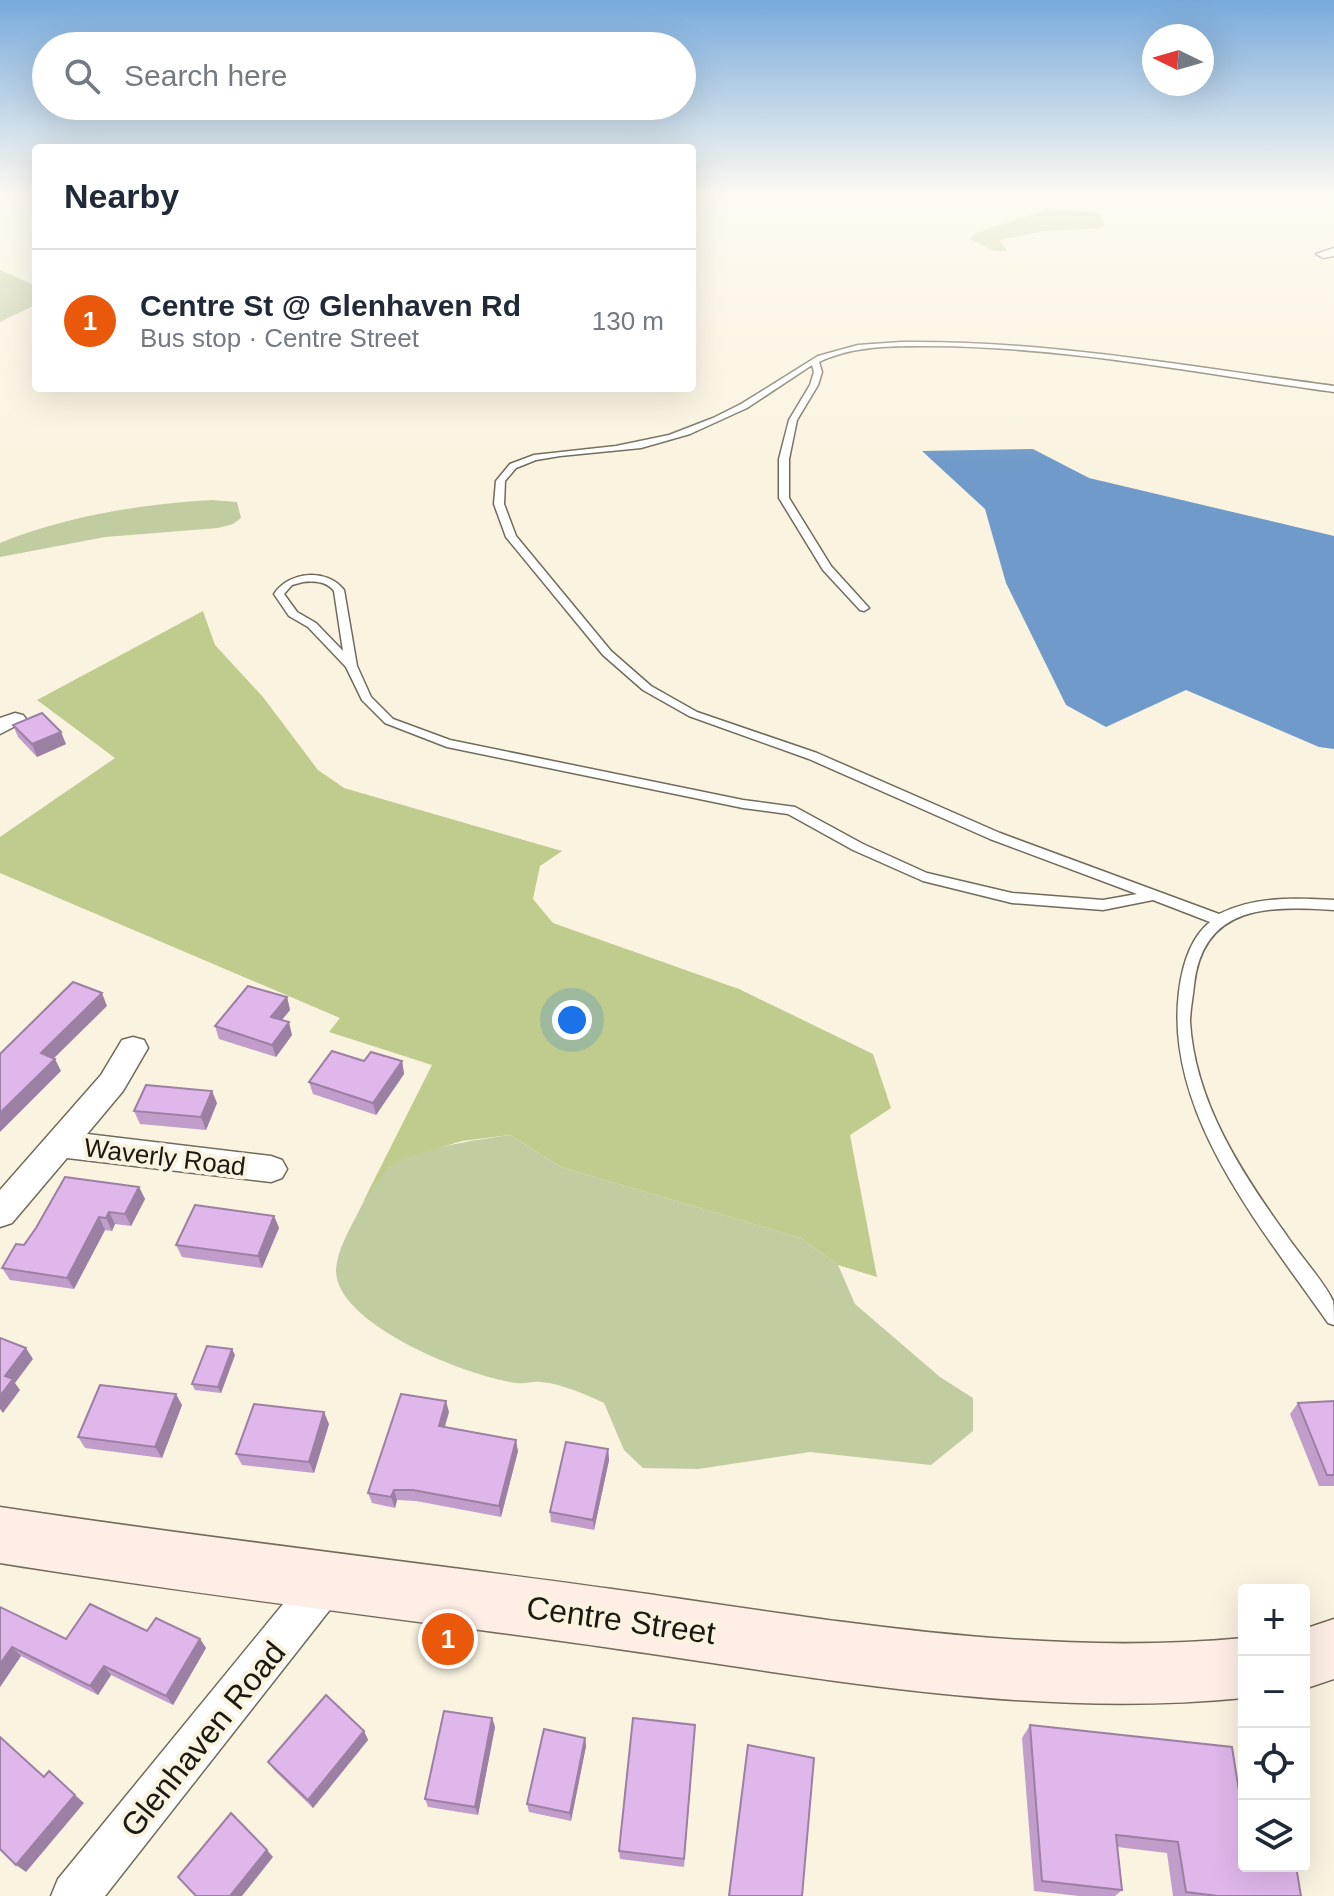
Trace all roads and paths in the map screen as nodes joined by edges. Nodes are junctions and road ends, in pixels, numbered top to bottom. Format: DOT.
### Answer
graph roads {
  1 [pos="815,362"];
  2 [pos="1334,389"];
  3 [pos="864,608"];
  4 [pos="351,666"];
  5 [pos="1155,895"];
  6 [pos="1334,905"];
  7 [pos="1220,920"];
  8 [pos="133,1048"];
  9 [pos="60,1144"];
  10 [pos="271,1169"];
  11 [pos="0,1213"];
  12 [pos="1334,1317"];
  13 [pos="0,1535"];
  14 [pos="329,1579"];
  15 [pos="1334,1649"];
  16 [pos="1310,1657"];
  17 [pos="1238,1669"];
  18 [pos="75,1896"];
  1 -- 2 [label="lane"];
  1 -- 3 [label="lane"];
  1 -- 5 [label="lane"];
  4 -- 4 [label="lane"];
  4 -- 5 [label="lane"];
  5 -- 7 [label="lane"];
  6 -- 7 [label="lane"];
  7 -- 12 [label="lane"];
  8 -- 9 [label="street"];
  9 -- 10 [label="street, Waverly Road"];
  9 -- 11 [label="street"];
  13 -- 14 [label="main road, Centre Street"];
  14 -- 17 [label="main road, Centre Street"];
  14 -- 18 [label="street, Glenhaven Road"];
  15 -- 16 [label="main road"];
}
